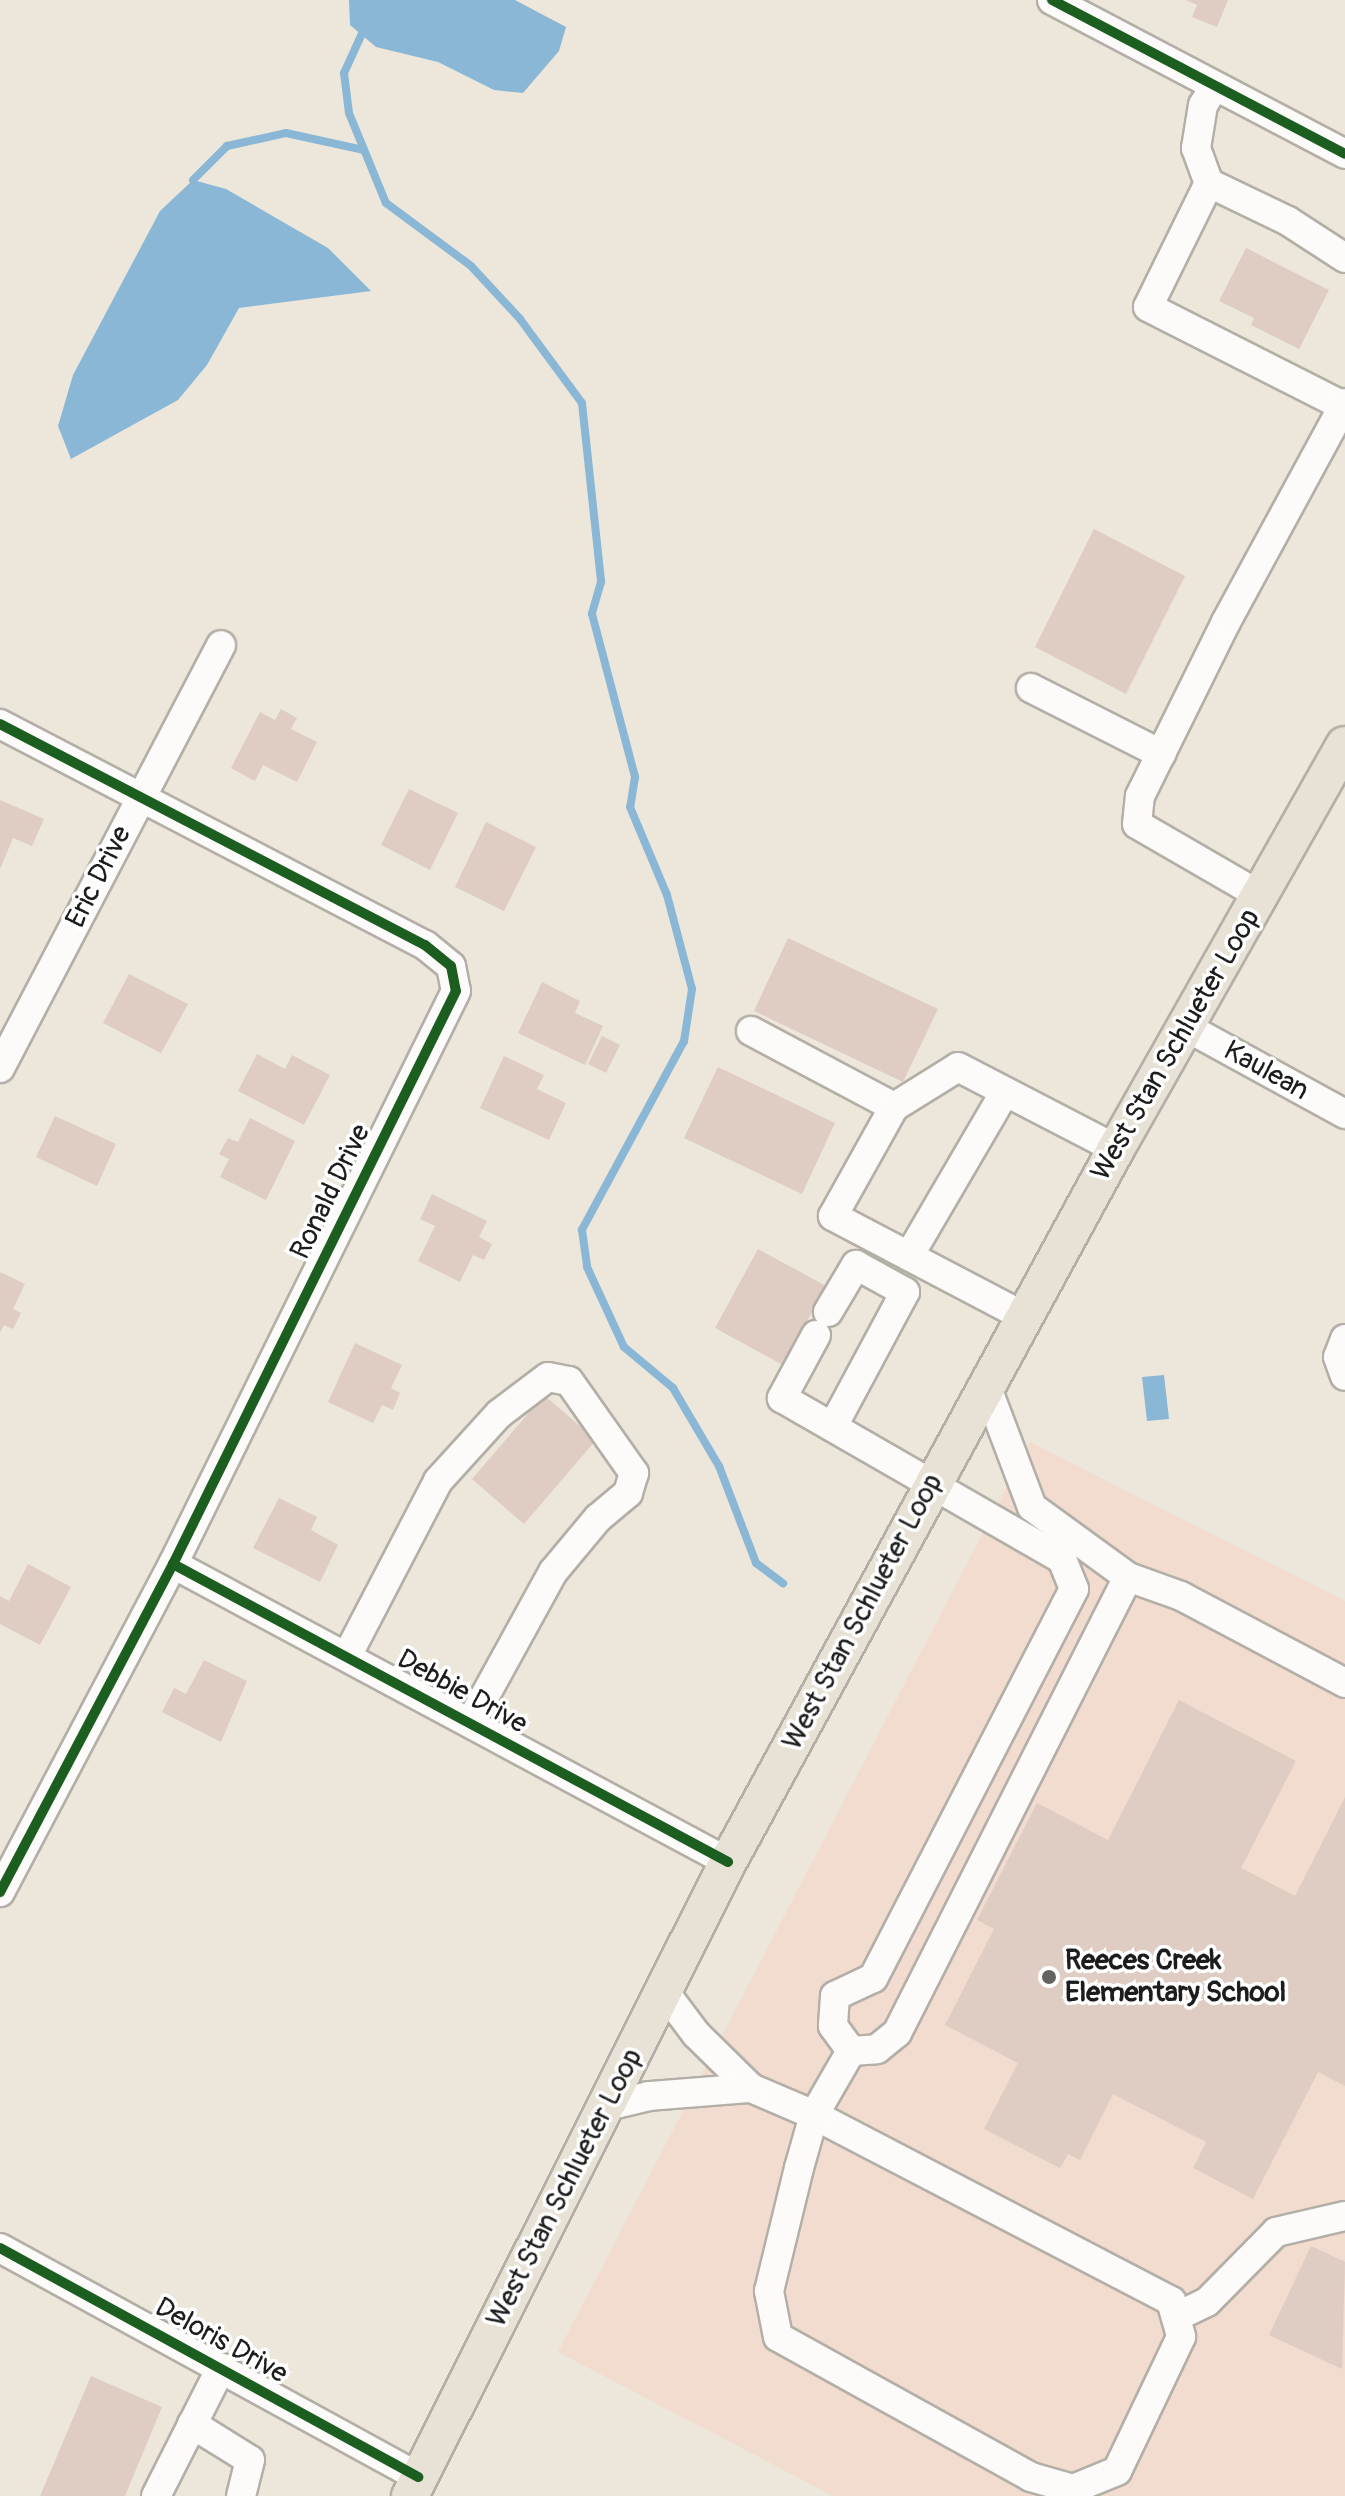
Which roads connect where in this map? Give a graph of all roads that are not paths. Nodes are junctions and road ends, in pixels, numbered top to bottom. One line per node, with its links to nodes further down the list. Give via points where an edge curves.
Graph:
1 (1052, 0): 2 (street)
2 (1094, 10): 3 (street)
3 (1215, 86): 4 (street); 5 (street, via 1203,105 1196,148)
4 (1345, 154)
5 (1209, 183): 6 (street, via 1288,221); 7 (street, via 1148,307)
6 (1345, 258)
7 (1344, 404): 12 (street)
8 (221, 645): 13 (street, Eric Drive)
9 (1031, 688): 12 (street)
10 (0, 724): 13 (street, Ronald Drive)
11 (1345, 745): 14 (main road, West Stan Schlueter Loop)
12 (1161, 754): 14 (street, via 1140,796 1137,824)
13 (139, 798): 17 (street, Eric Drive); 29 (street, Ronald Drive, via 425,945 451,966 456,991)
14 (1261, 896): 15 (main road, West Stan Schlueter Loop)
15 (1188, 1028): 20 (street, Kaulean); 21 (main road, West Stan Schlueter Loop)
16 (751, 1031): 19 (street)
17 (0, 1068)
18 (1005, 1092): 19 (street, via 958,1067); 21 (street); 22 (street)
19 (894, 1107): 22 (street, via 833,1216)
20 (1345, 1114)
21 (1116, 1149): 23 (main road, West Stan Schlueter Loop)
22 (909, 1256): 23 (street)
23 (1025, 1317): 26 (main road, West Stan Schlueter Loop)
24 (1345, 1339): 25 (street, via 1338,1357)
25 (1345, 1376)
26 (987, 1388): 28 (main road, West Stan Schlueter Loop); 30 (street, via 1032,1507)
27 (833, 1426): 27 (street, via 782,1398 856,1265 905,1292); 28 (street)
28 (932, 1483): 34 (main road, West Stan Schlueter Loop); 37 (street, via 1062,1559 1074,1589 873,1978 835,1996 833,2026)
29 (173, 1564): 31 (street, Debbie Drive); 35 (street, Ronald Drive)
30 (1128, 1577): 32 (street, via 1181,1596); 37 (street, via 897,2033 877,2049)
31 (347, 1656): 33 (street, Debbie Drive); 33 (street, via 438,1481 511,1405 548,1377 569,1381 634,1473 628,1493 598,1518 553,1572)
32 (1345, 1683)
33 (470, 1723): 34 (street, Debbie Drive)
34 (728, 1862): 36 (main road, West Stan Schlueter Loop)
35 (0, 1892)
36 (663, 1990): 38 (street, via 696,2034); 39 (main road, West Stan Schlueter Loop)
37 (851, 2051): 40 (street)
38 (751, 2088): 39 (street, via 649,2096); 40 (street)
39 (608, 2106): 46 (main road, West Stan Schlueter Loop)
40 (814, 2115): 43 (street, via 1171,2301); 43 (street, via 769,2291 778,2337 1031,2477 1073,2489 1117,2471 1181,2337)
41 (1345, 2216): 43 (street, via 1276,2232 1207,2302)
42 (0, 2248): 44 (street, Deloris Drive)
43 (1176, 2317)
44 (221, 2368): 45 (street); 46 (street, Deloris Drive)
45 (192, 2424): 47 (street); 48 (street, via 250,2460)
46 (414, 2486)
47 (156, 2496)
48 (241, 2496)

